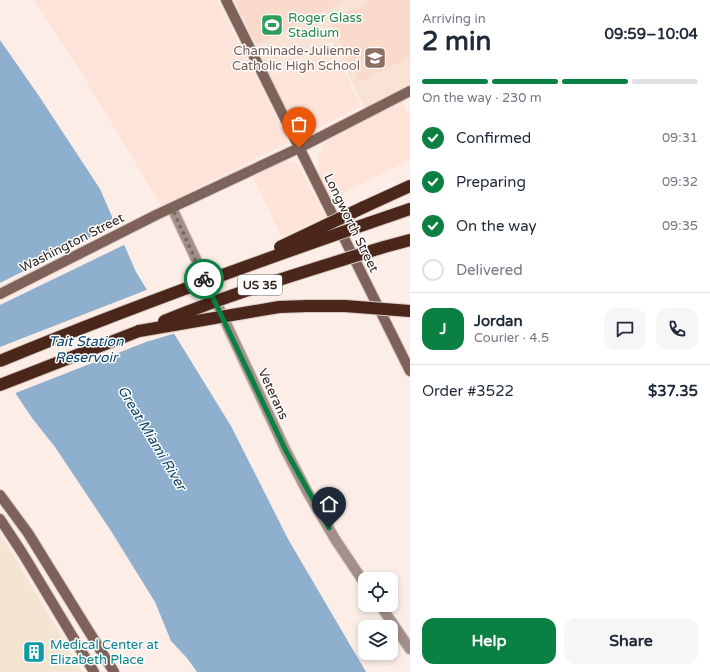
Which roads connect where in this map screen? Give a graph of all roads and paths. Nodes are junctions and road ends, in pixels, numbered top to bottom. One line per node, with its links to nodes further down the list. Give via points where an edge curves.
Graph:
1 (226, 0): 3 (street, Longworth Street)
2 (410, 91): 3 (street, Washington Street)
3 (299, 148): 5 (street, Washington Street); 13 (street, Longworth Street)
4 (410, 186): 8 (highway, bridge)
5 (172, 208): 9 (street, Washington Street); 19 (street, Veterans, via 286,451 308,494)
6 (410, 209): 8 (highway, US 35, bridge)
7 (410, 240): 11 (highway, US 35, bridge, via 243,291)
8 (220, 275): 12 (highway, US 35, bridge)
9 (0, 294)
10 (410, 311): 11 (highway, bridge, via 345,306 279,307)
11 (139, 331): 14 (highway, US 35)
12 (0, 361)
13 (410, 371)
14 (0, 385)
15 (0, 495): 17 (street)
16 (0, 520): 18 (street)
17 (30, 535): 18 (street); 20 (street)
18 (16, 544): 21 (street)
19 (358, 574)
20 (62, 587): 21 (street); 25 (street)
21 (48, 596): 24 (street)
22 (385, 612): 23 (street)
23 (410, 649)
24 (94, 672)
25 (114, 672)

